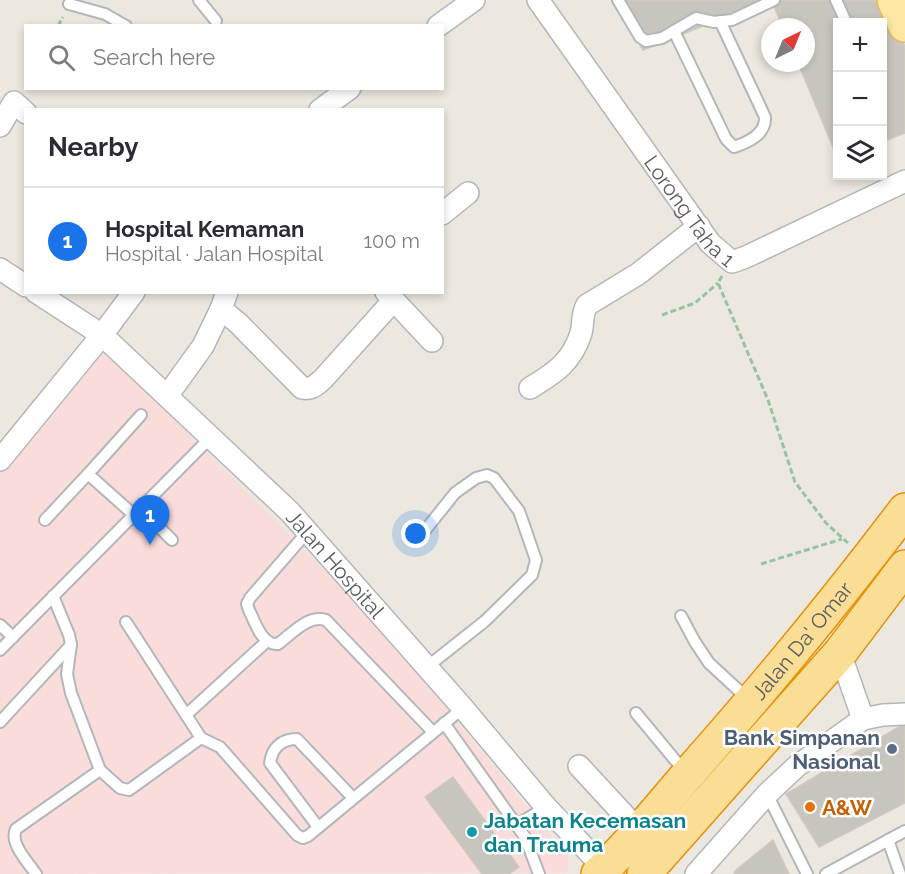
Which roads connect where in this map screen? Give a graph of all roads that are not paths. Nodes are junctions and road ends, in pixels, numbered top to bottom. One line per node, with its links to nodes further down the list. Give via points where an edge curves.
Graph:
1 (199, 0): 10 (lane)
2 (474, 0): 13 (street)
3 (538, 0): 23 (street, Lorong Taha 1)
4 (618, 0): 15 (lane, via 646,41)
5 (774, 0): 11 (lane, via 732,20)
6 (836, 0): 9 (lane)
7 (894, 0): 14 (main road)
8 (69, 4): 12 (lane, via 105,14)
9 (844, 18)
10 (216, 21)
11 (720, 21): 15 (lane, via 696,18); 15 (lane, via 765,117 763,130 734,147 726,139)
12 (122, 24)
13 (441, 24)
14 (905, 25)
15 (674, 31)
16 (347, 90): 17 (street)
17 (323, 108)
18 (24, 111): 19 (street, via 14,102)
19 (0, 126)
20 (905, 181): 23 (street, Lorong Taha 1, via 732,262 710,243)
21 (468, 194): 22 (street)
22 (444, 212)
23 (699, 226): 32 (street, via 638,274 587,306 576,350 554,373)
24 (0, 270): 25 (street)
25 (24, 285)
26 (39, 294): 30 (street, Jalan Hospital)
27 (133, 294): 30 (street)
28 (389, 296): 29 (street, via 323,379 307,389 238,323); 31 (street)
29 (224, 301): 33 (street, via 203,346)
30 (102, 335): 33 (street, Jalan Hospital); 36 (street)
31 (432, 341)
32 (530, 388)
33 (167, 396): 35 (street, Jalan Hospital)
34 (141, 415): 37 (lane)
35 (211, 437): 39 (lane); 41 (street, Jalan Hospital)
36 (0, 460)
37 (88, 474): 39 (lane); 40 (lane)
38 (905, 510): 55 (highway, Jalan Da' Omar)
39 (137, 512): 43 (lane); 45 (lane)
40 (45, 520)
41 (308, 531): 50 (lane, via 250,598 249,610); 54 (street, Jalan Hospital)
42 (419, 538): 54 (lane, via 455,493 476,478 488,475 519,511 536,560 532,575 485,621)
43 (172, 540)
44 (905, 567): 53 (highway)
45 (53, 596): 49 (lane); 51 (lane)
46 (681, 616): 55 (lane, via 709,663)
47 (126, 621): 59 (lane)
48 (0, 625): 49 (lane)
49 (13, 637): 52 (lane)
50 (266, 642): 59 (lane); 63 (lane, via 278,644 312,619 326,620)
51 (71, 644): 60 (lane); 66 (lane, via 71,693)
52 (0, 650)
53 (840, 654): 61 (street); 79 (highway)
54 (427, 667): 56 (street, Jalan Hospital)
55 (750, 702): 67 (highway, Jalan Da' Omar)
56 (463, 708): 62 (lane); 70 (street, Jalan Hospital)
57 (636, 713): 67 (lane)
58 (905, 714): 61 (street)
59 (186, 715): 64 (lane)
60 (1, 718)
61 (863, 719): 68 (street, via 797,766)
62 (444, 723): 63 (lane); 71 (lane)
63 (433, 732): 69 (lane)
64 (201, 738): 66 (lane, via 129,790 120,788); 72 (lane, via 220,747 297,835 303,838)
65 (579, 766): 73 (street)
66 (100, 770): 77 (lane, via 16,829 15,842)
67 (687, 775): 73 (highway, Jalan Da' Omar)
68 (767, 794): 80 (street); 81 (lane)
69 (353, 798): 72 (lane); 72 (lane, via 297,739 278,744 270,763)
70 (546, 807): 71 (lane); 76 (street, Jalan Hospital)
71 (517, 825): 78 (lane)
72 (318, 827)
73 (639, 831): 76 (highway, Jalan Da' Omar)
74 (905, 831): 75 (lane)
75 (888, 840): 82 (lane); 83 (lane)
76 (601, 871)
77 (36, 874)
78 (539, 874)
79 (644, 874)
80 (696, 874)
81 (807, 874)
82 (826, 874)
83 (900, 874)

